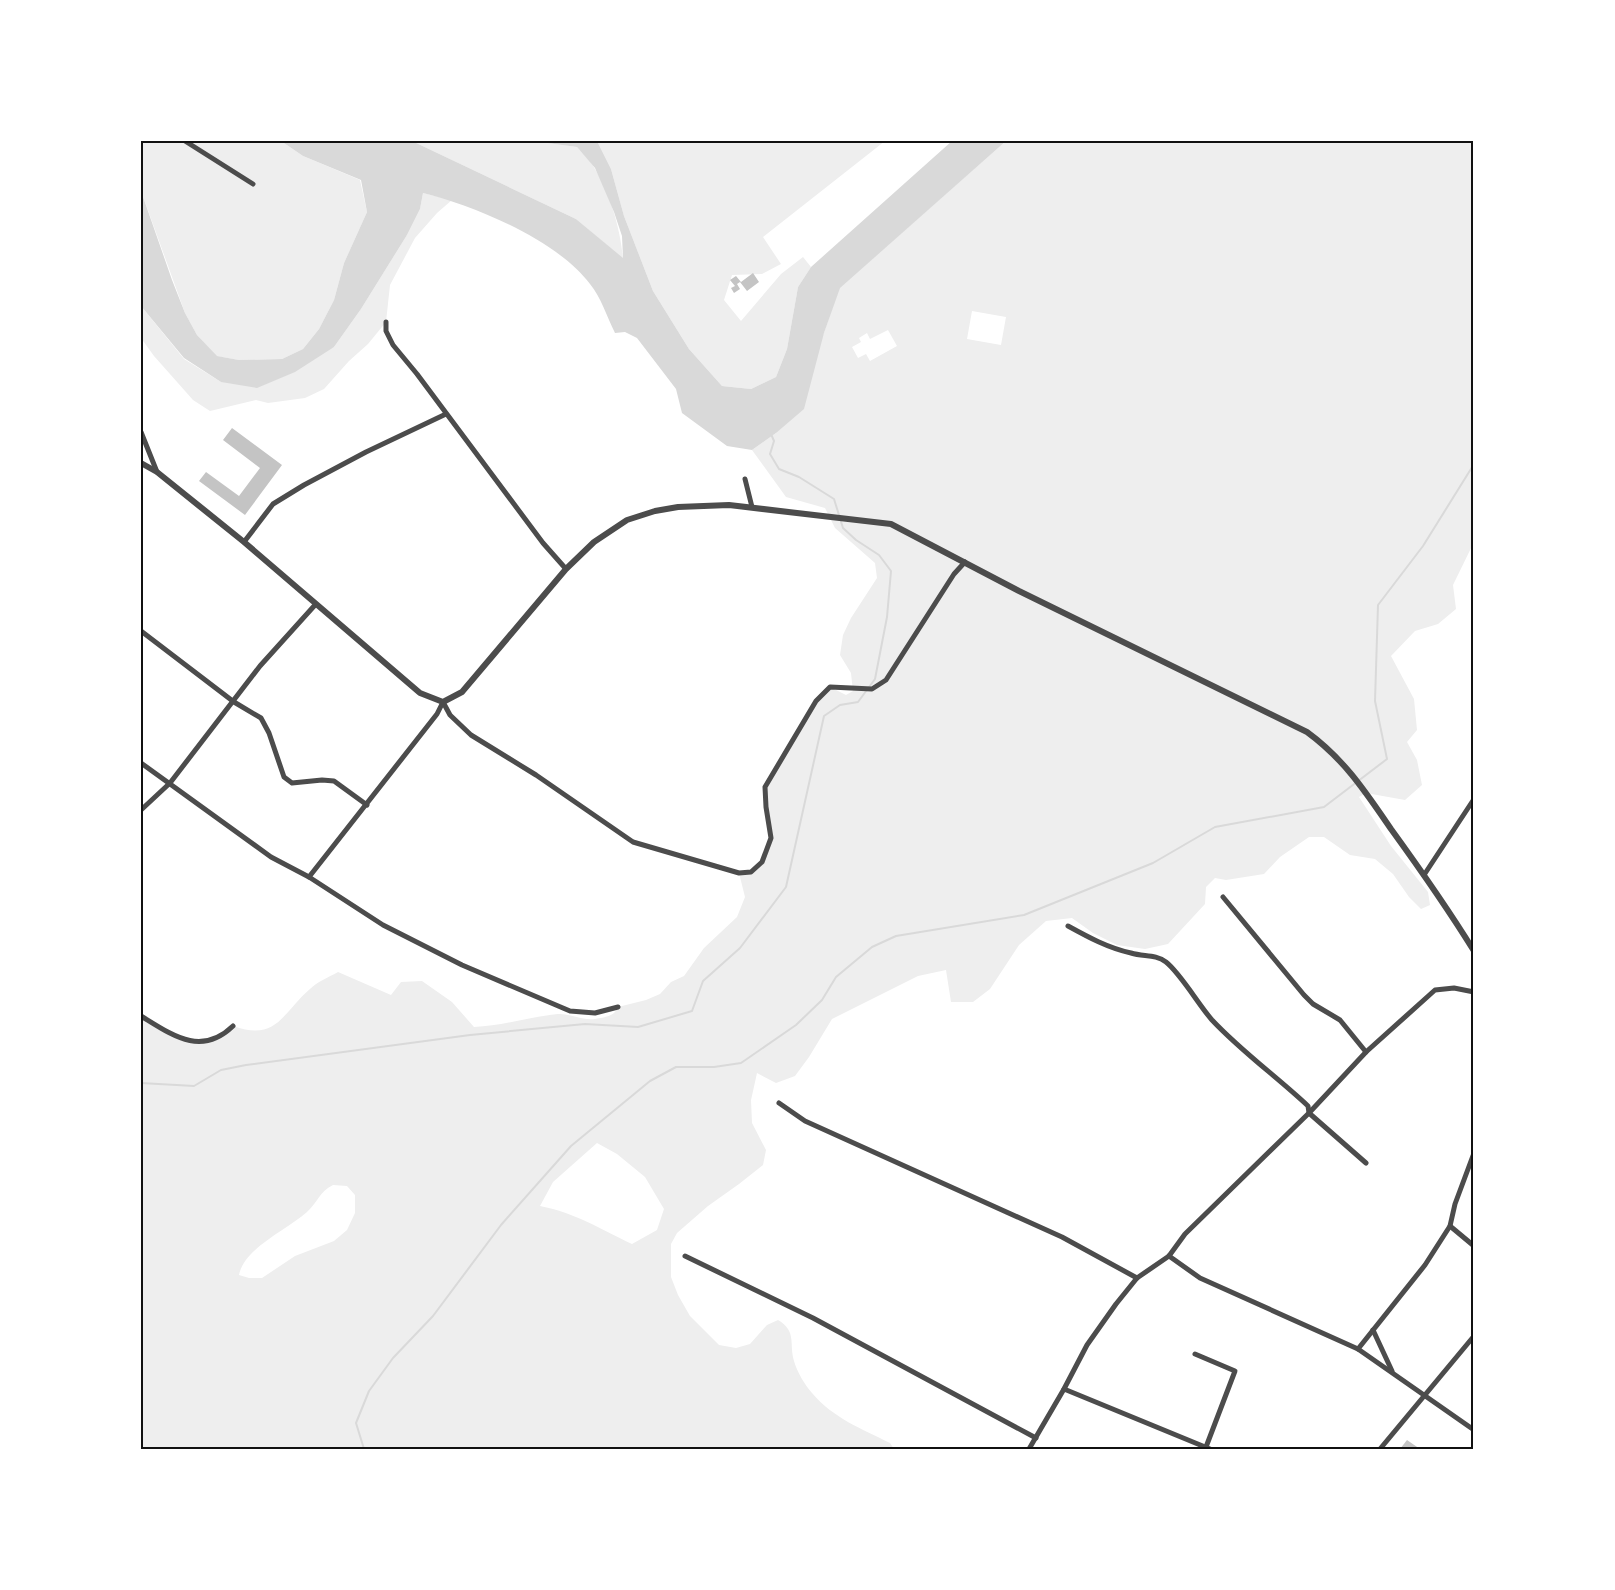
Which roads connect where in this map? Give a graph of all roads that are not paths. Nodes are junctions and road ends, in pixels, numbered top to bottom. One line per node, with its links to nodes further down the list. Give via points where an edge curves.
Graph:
1 (185, 141): 2 (street)
2 (253, 184)
3 (386, 322): 4 (street, via 393,345)
4 (446, 414): 10 (street, via 366,452 273,504); 12 (street)
5 (141, 432): 7 (street)
6 (141, 463): 7 (street)
7 (158, 471): 10 (street)
8 (745, 479): 9 (street)
9 (752, 507): 11 (street, via 891,524); 12 (street, via 678,507 627,520 594,542)
10 (244, 542): 13 (street)
11 (965, 562): 16 (street, via 954,573 886,680 872,689 830,687 816,701 765,787 771,838 762,862 751,872 739,873 633,842 471,735 450,715); 22 (street, via 1307,732 1329,747)
12 (566, 569): 16 (street, via 462,692)
13 (315, 605): 15 (street, via 260,666); 16 (street, via 420,693)
14 (141, 631): 15 (street)
15 (234, 702): 18 (street); 20 (street, via 261,718 284,777 292,783 334,781)
16 (443, 702): 20 (street)
17 (141, 763): 18 (street)
18 (170, 783): 21 (street); 23 (street, via 271,857)
19 (1474, 799): 22 (street)
20 (367, 805): 23 (street)
21 (141, 810)
22 (1424, 875): 26 (street)
23 (309, 877): 28 (street, via 383,925 462,965 570,1011 595,1013)
24 (1223, 897): 31 (street, via 1304,995 1340,1020)
25 (1068, 926): 33 (street, via 1106,945 1133,954 1153,955 1167,963 1210,1018 1308,1106)
26 (1473, 948)
27 (1474, 992): 31 (street, via 1435,990)
28 (618, 1007)
29 (141, 1016): 30 (street, via 178,1037 202,1043 222,1036)
30 (233, 1026)
31 (1366, 1052): 33 (street)
32 (779, 1103): 40 (street, via 806,1121 1062,1237)
33 (1310, 1113): 35 (street); 39 (street, via 1185,1233)
34 (1474, 1153): 36 (street)
35 (1366, 1163)
36 (1450, 1226): 37 (street); 41 (street, via 1425,1265)
37 (1474, 1246)
38 (685, 1256): 49 (street, via 813,1318)
39 (1169, 1256): 40 (street); 43 (street, via 1200,1278)
40 (1137, 1278): 46 (street, via 1086,1346)
41 (1373, 1330): 43 (street); 45 (street)
42 (1474, 1336): 47 (street)
43 (1358, 1349): 45 (street)
44 (1195, 1354): 50 (street, via 1235,1371)
45 (1393, 1373): 47 (street)
46 (1064, 1389): 49 (street); 50 (street)
47 (1425, 1396): 48 (street); 52 (street)
48 (1474, 1430)
49 (1036, 1438): 51 (street)
50 (1208, 1448)
51 (1029, 1449)
52 (1380, 1449)

